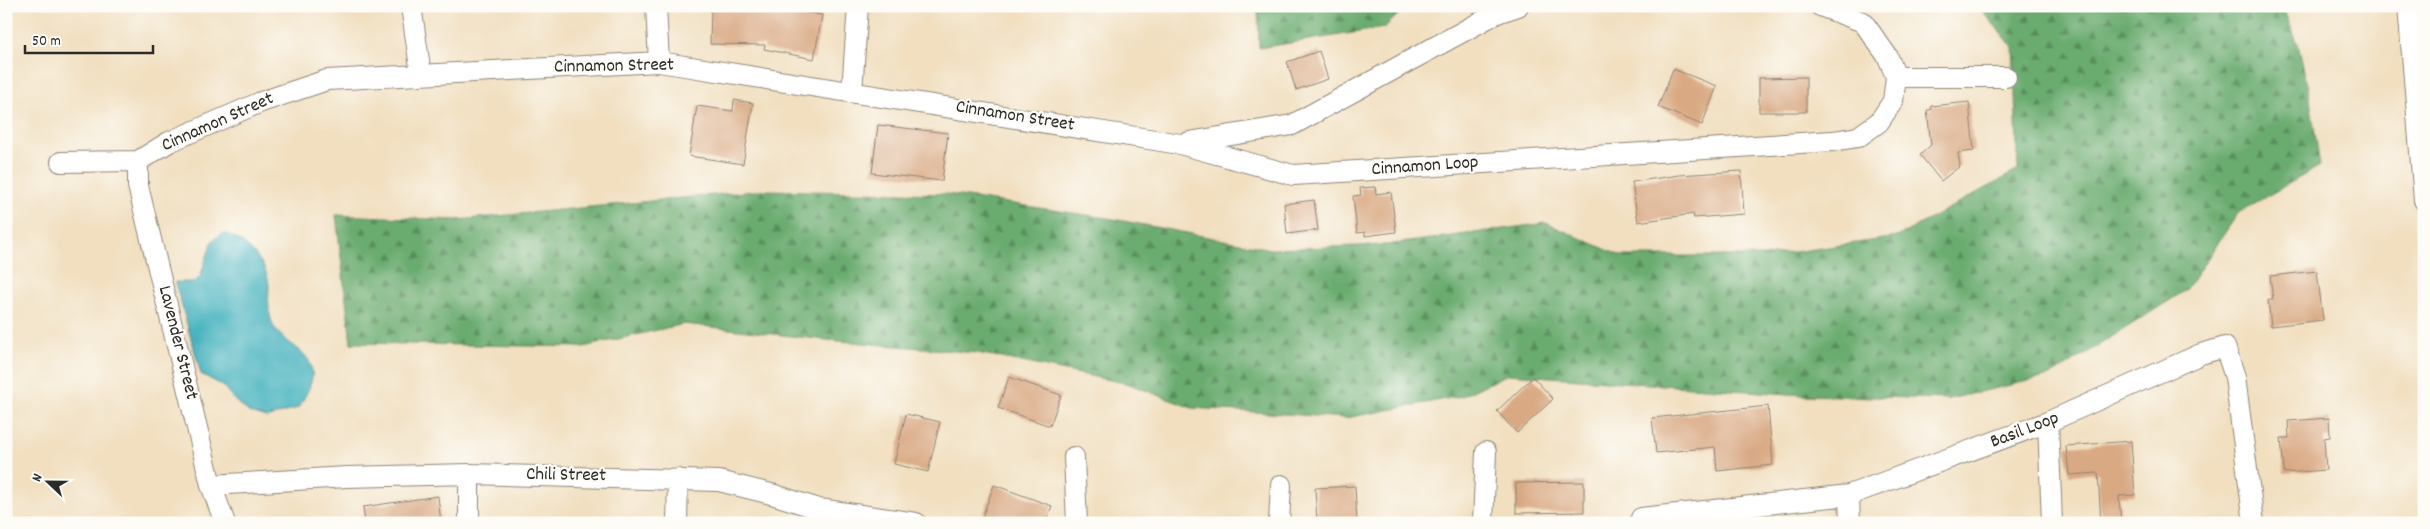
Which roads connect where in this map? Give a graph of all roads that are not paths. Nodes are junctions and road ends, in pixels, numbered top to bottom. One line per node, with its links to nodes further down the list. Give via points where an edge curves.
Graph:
1 (411, 6): 8 (street)
2 (656, 6): 7 (street)
3 (858, 6): 11 (street)
4 (1518, 6): 12 (street, via 1497,13 1292,125)
5 (1820, 6): 9 (street, via 1863,22 1888,57)
6 (2408, 6): 15 (street)
7 (658, 62): 8 (street, Cinnamon Street); 11 (street, Cinnamon Street)
8 (421, 74): 13 (street, Cinnamon Street, via 327,80 302,87 169,142)
9 (1896, 77): 10 (street); 12 (street, Cinnamon Loop, via 1893,101 1879,122 1858,137 1833,141 1293,175)
10 (2006, 77)
11 (852, 91): 12 (street, Cinnamon Street)
12 (1180, 144)
13 (138, 161): 14 (street); 21 (street, Lavender Street, via 138,186)
14 (61, 162)
15 (2424, 200)
16 (2048, 422): 23 (street, Basil Loop); 34 (street); 35 (street, Basil Loop, via 2201,354 2225,347 2234,378)
17 (1486, 452): 32 (street)
18 (1074, 456): 30 (street)
19 (469, 474): 20 (street, Chili Street); 21 (street, Chili Street); 27 (street)
20 (678, 479): 24 (street, Chili Street, via 719,481 819,509); 28 (street)
21 (211, 485): 26 (street, Lavender Street)
22 (1281, 485): 31 (street)
23 (1849, 495): 25 (street, Basil Loop); 33 (street)
24 (879, 520): 29 (street, Chili Street)
25 (1641, 520)
26 (225, 523)
27 (468, 523)
28 (677, 523)
29 (916, 523)
30 (1076, 523)
31 (1280, 523)
32 (1483, 523)
33 (1850, 523)
34 (2052, 523)
35 (2254, 523)

